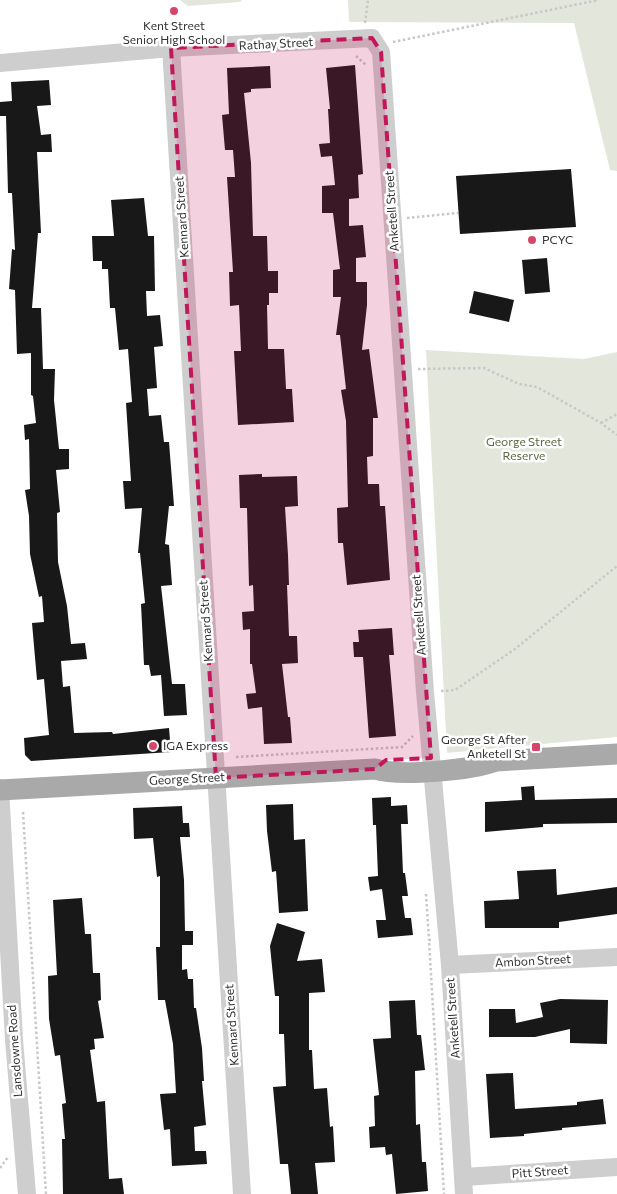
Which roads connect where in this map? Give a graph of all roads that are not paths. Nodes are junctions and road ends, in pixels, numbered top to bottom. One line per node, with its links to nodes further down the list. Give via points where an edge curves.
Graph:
1 (370, 41): 2 (street, Rathay Street); 5 (street, Anketell Street, via 381,52)
2 (171, 48): 3 (street, Rathay Street); 6 (street, Kennard Street)
3 (0, 62)
4 (617, 754): 5 (main road, George Street, via 496,761 483,755)
5 (432, 764): 6 (main road, George Street, via 386,760 375,769); 9 (street, Anketell Street)
6 (216, 778): 7 (main road, George Street); 14 (street, Kennard Street)
7 (0, 789): 13 (street, Lansdowne Road)
8 (617, 957): 9 (street, Ambon Street)
9 (450, 965): 11 (street, Anketell Street)
10 (617, 1167): 11 (street, Pitt Street)
11 (464, 1186)
12 (18, 1194): 13 (street)
13 (26, 1194)
14 (242, 1194)

